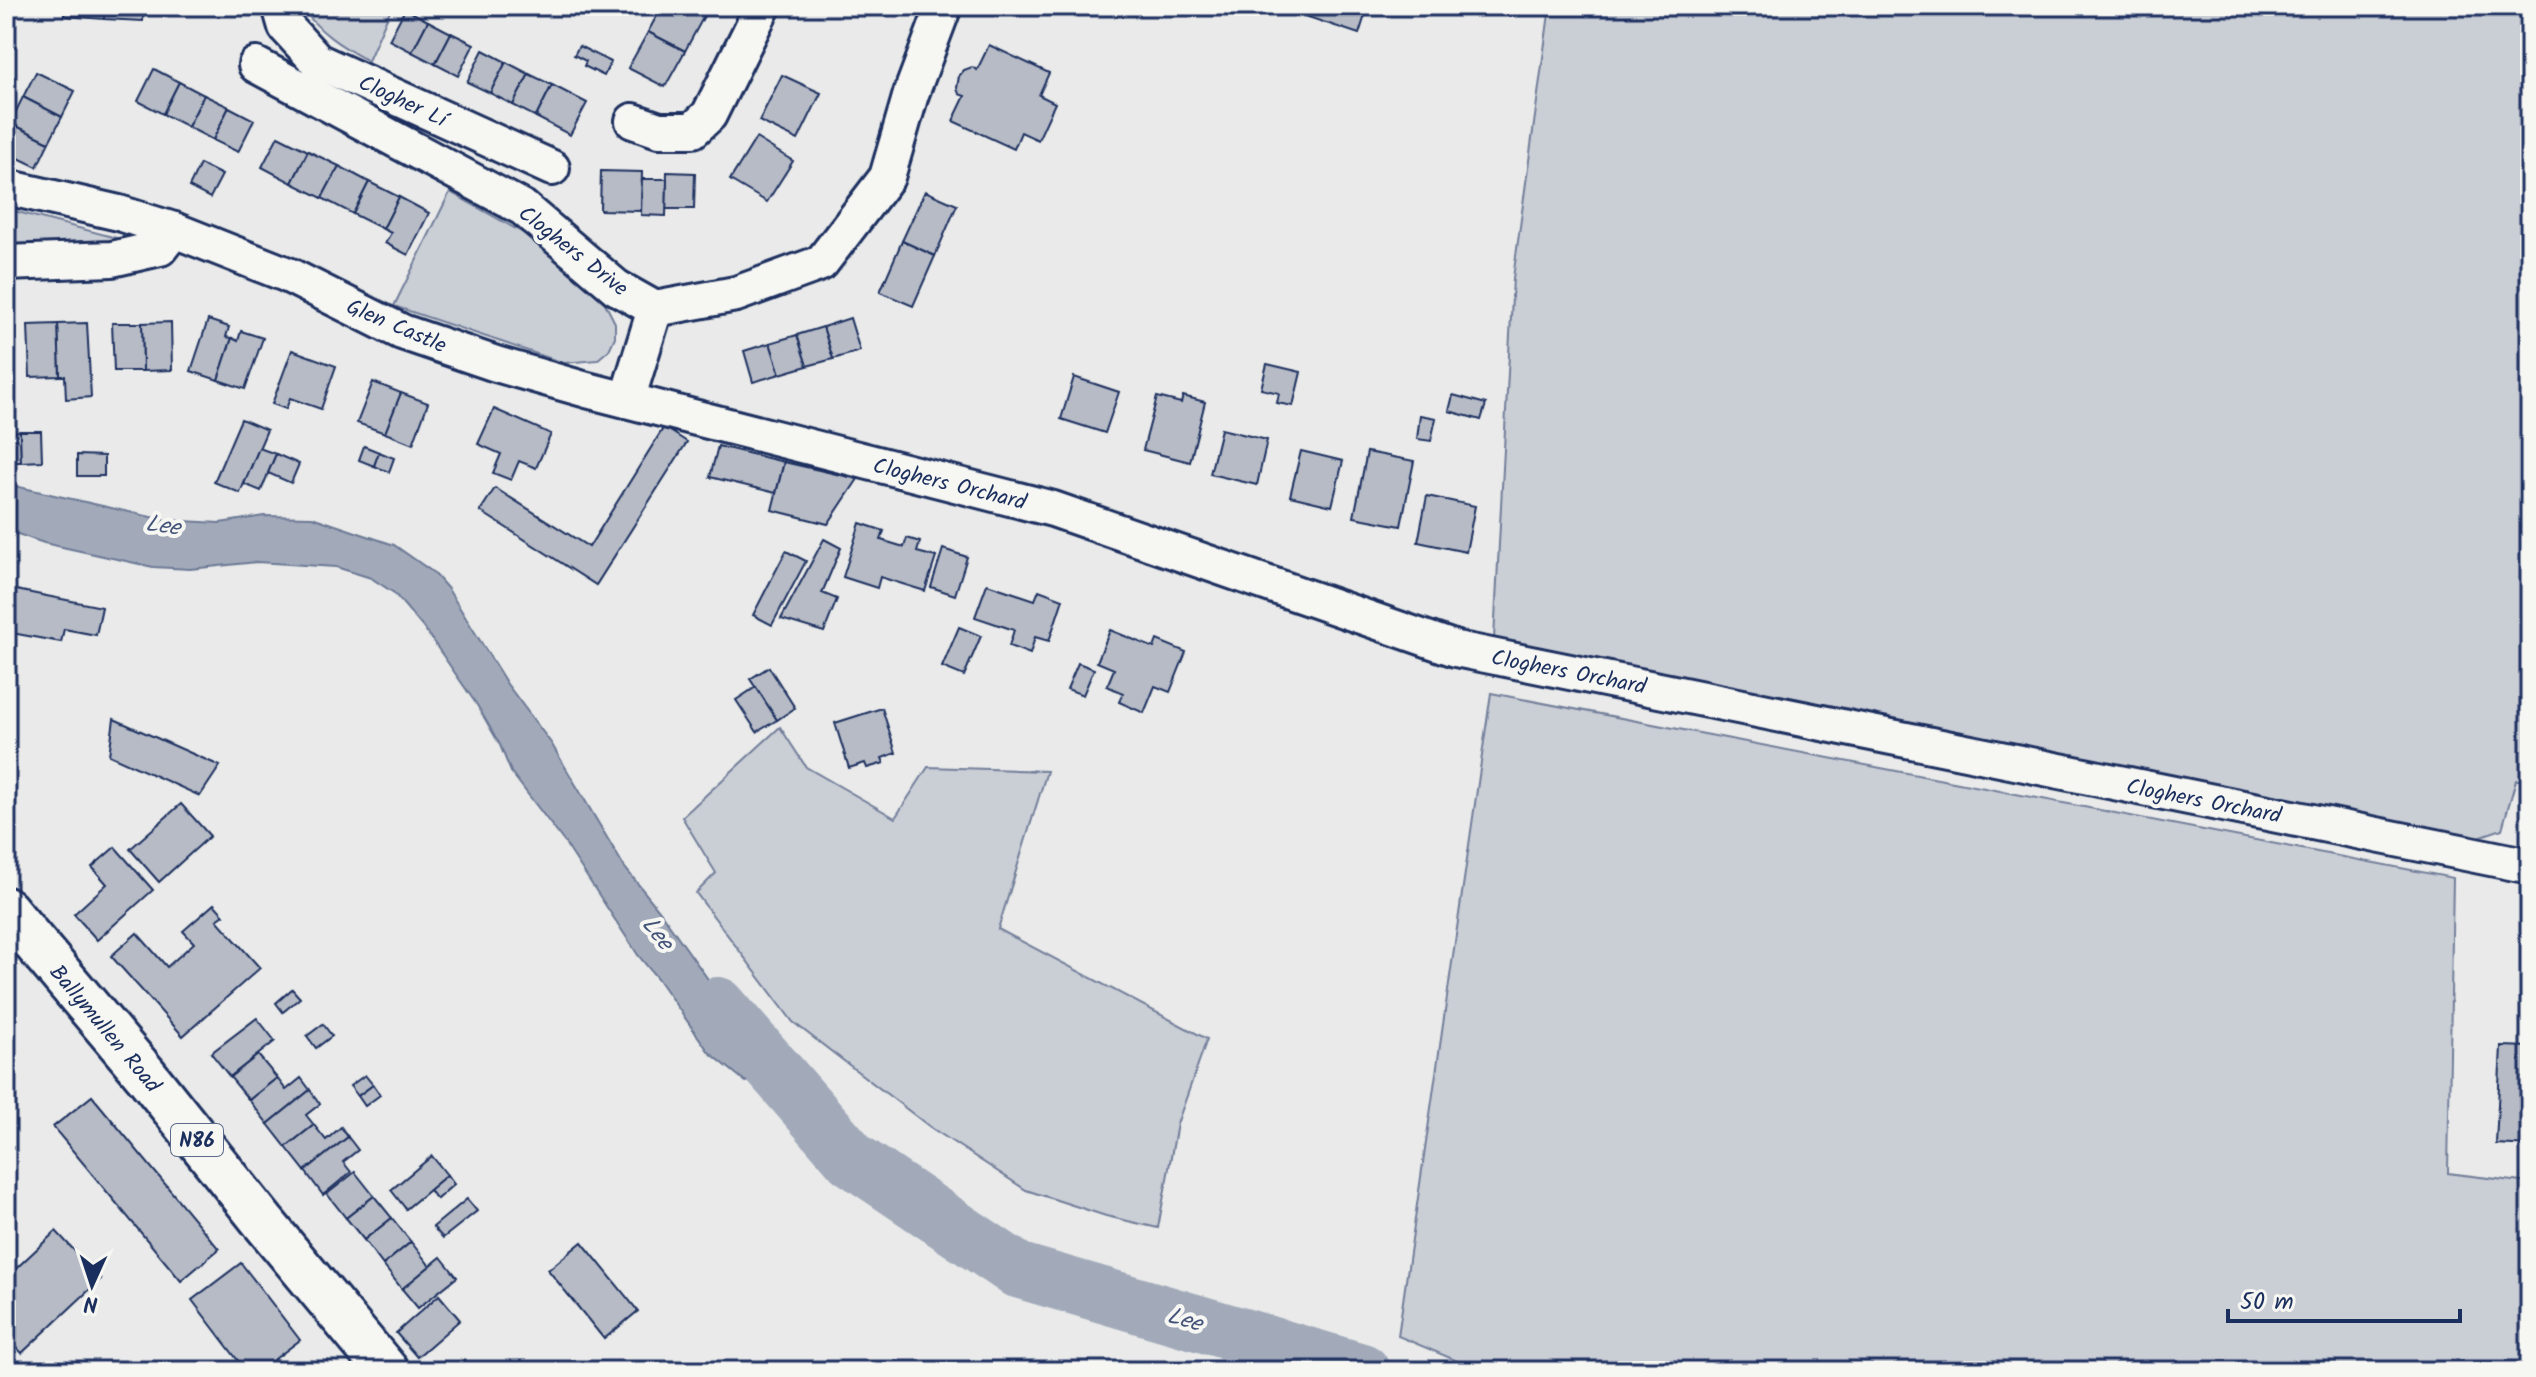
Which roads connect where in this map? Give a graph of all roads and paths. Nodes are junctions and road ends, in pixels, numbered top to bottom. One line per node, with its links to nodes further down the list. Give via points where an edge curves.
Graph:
1 (280, 6): 6 (street, Clogher Lí, via 286,27 317,61)
2 (763, 6): 5 (street, via 709,115 693,130 659,130)
3 (944, 6): 10 (street, via 887,177 821,263 736,294)
4 (256, 65): 10 (street, Cloghers Drive, via 523,208 616,287)
5 (633, 121)
6 (552, 168)
7 (6, 187): 8 (street, Glen Castle)
8 (174, 230): 9 (street, via 160,248 112,259); 11 (street, Glen Castle, via 288,275 402,332)
9 (6, 263)
10 (655, 309): 11 (street)
11 (627, 400): 12 (street, Cloghers Orchard, via 1053,509 1456,649)
12 (2530, 866)
13 (6, 909): 14 (main road, Ballymullen Road / N86)
14 (387, 1371)

